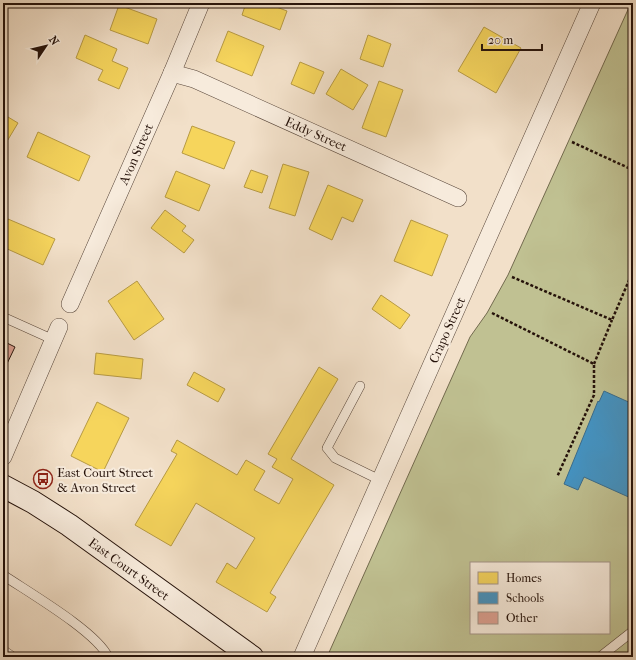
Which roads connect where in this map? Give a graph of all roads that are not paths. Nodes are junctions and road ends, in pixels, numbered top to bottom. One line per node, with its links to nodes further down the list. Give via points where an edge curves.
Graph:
1 (201, 3): 3 (street, Avon Street)
2 (592, 3): 10 (street, Crapo Street)
3 (172, 73): 4 (street, Eddy Street, via 194,79); 5 (street, Avon Street)
4 (458, 198)
5 (70, 304)
6 (3, 317): 7 (lane)
7 (57, 334): 9 (street)
8 (360, 386): 10 (lane, via 327,448 334,458)
9 (3, 457)
10 (380, 480): 16 (street, Crapo Street)
11 (3, 486): 15 (main road, East Court Street, via 68,525)
12 (3, 575): 14 (lane, via 80,628 105,649)
13 (633, 631): 17 (lane)
14 (108, 657)
15 (252, 657)
16 (302, 657)
17 (600, 657)

